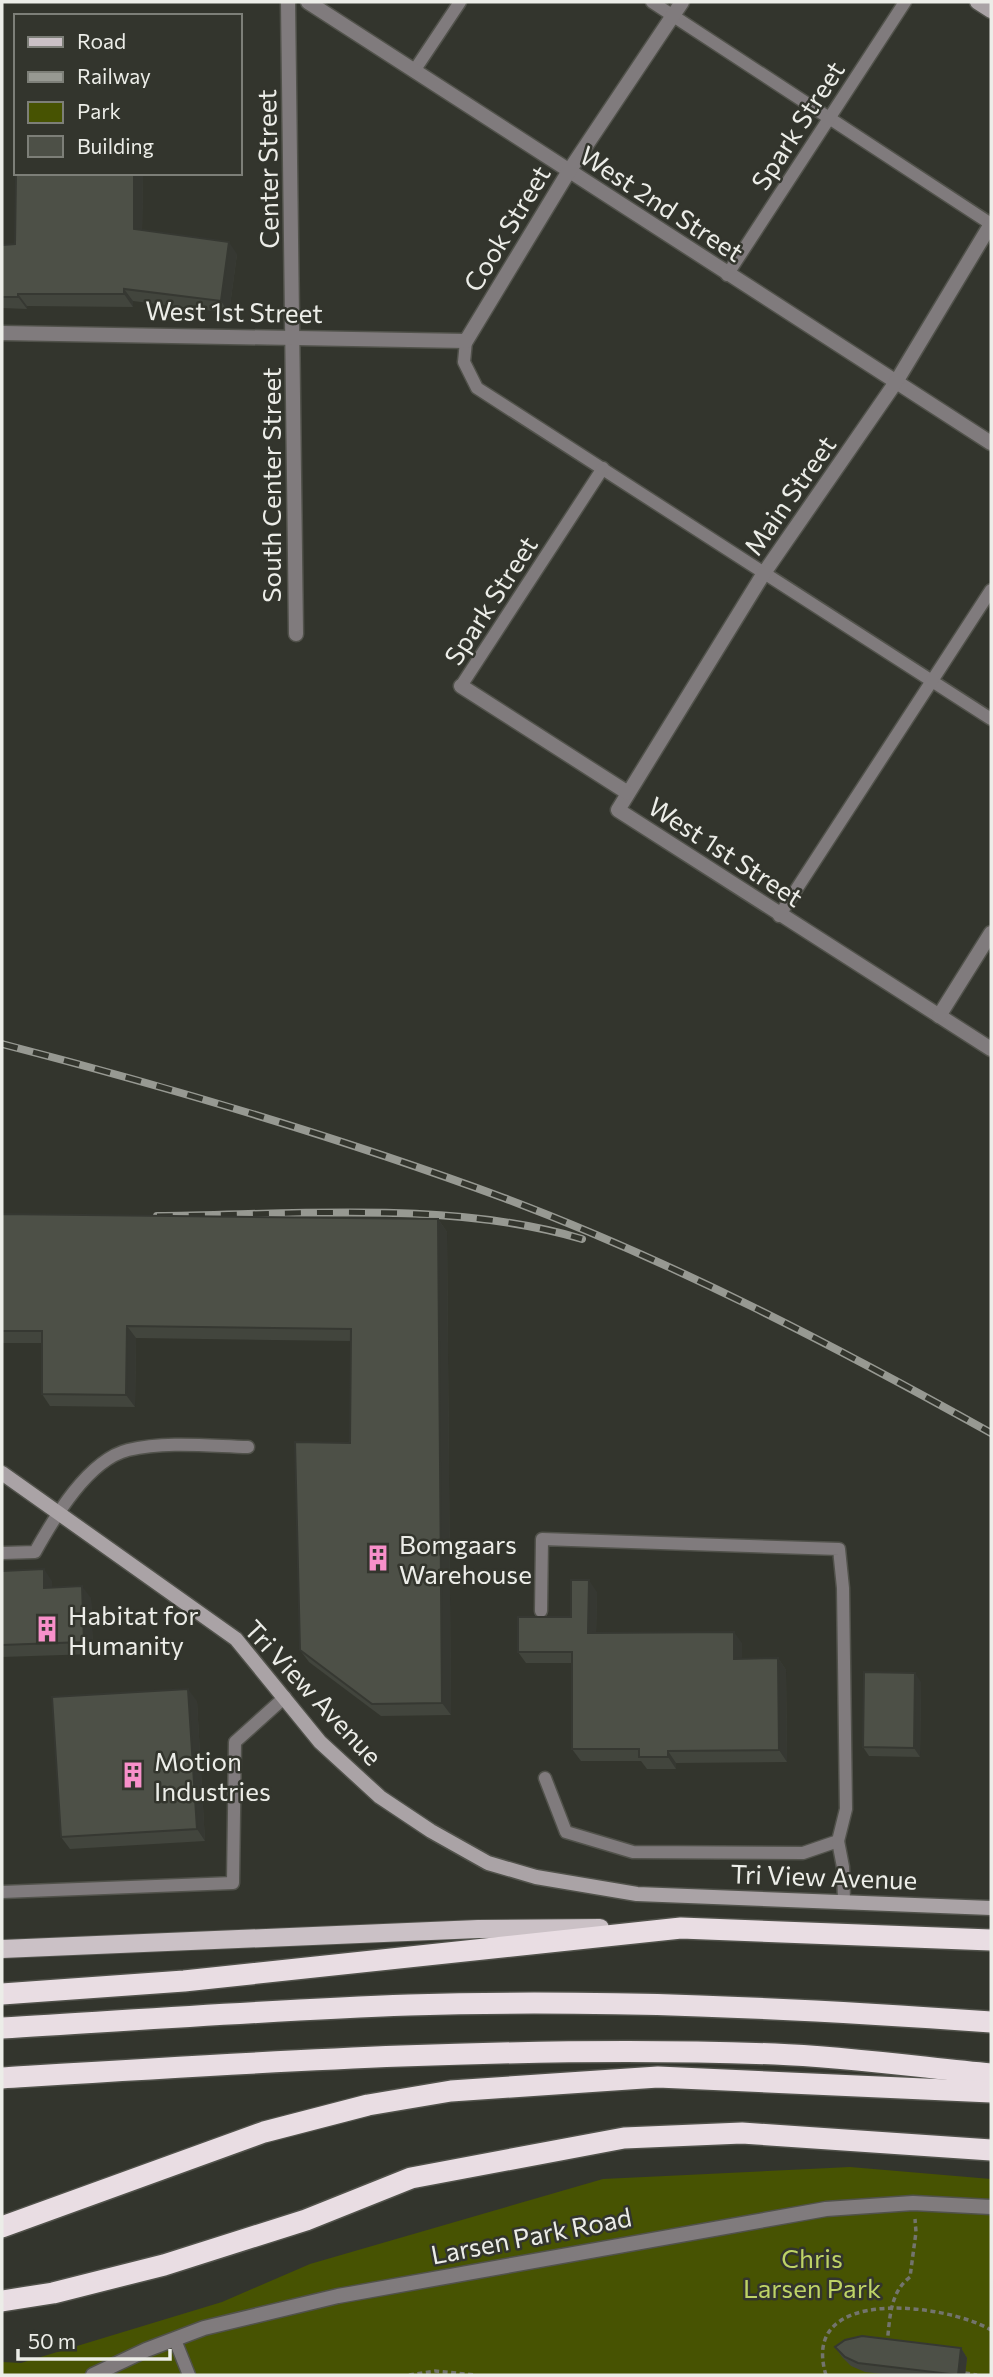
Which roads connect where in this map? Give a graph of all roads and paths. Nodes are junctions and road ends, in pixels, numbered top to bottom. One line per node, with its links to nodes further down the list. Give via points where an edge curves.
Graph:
1 (289, 2): 16 (street, Center Street)
2 (309, 2): 10 (street, West 2nd Street)
3 (460, 2): 10 (lane)
4 (652, 2): 9 (lane)
5 (682, 2): 9 (street, Cook Street)
6 (905, 2): 11 (lane, Spark Street)
7 (977, 2): 8 (street)
8 (991, 11)
9 (673, 15): 11 (lane); 12 (street, Cook Street)
10 (414, 71): 12 (street, West 2nd Street)
11 (830, 116): 13 (lane); 14 (lane, Spark Street)
12 (569, 171): 14 (street, West 2nd Street); 17 (street, Cook Street)
13 (991, 224): 18 (street, Main Street)
14 (727, 275): 18 (street, West 2nd Street)
15 (2, 333): 16 (street, West 1st Street)
16 (294, 336): 17 (street, West 1st Street); 23 (street, South Center Street)
17 (466, 341): 20 (lane, via 464,362 477,388)
18 (896, 382): 19 (street, West 2nd Street); 21 (street, Main Street)
19 (991, 443)
20 (603, 468): 21 (lane); 25 (lane, Spark Street)
21 (764, 573): 24 (lane); 27 (street, Main Street)
22 (991, 590): 24 (lane)
23 (296, 634)
24 (934, 680): 26 (lane); 28 (lane)
25 (461, 686): 27 (street, West 1st Street)
26 (991, 719)
27 (628, 793): 28 (street, West 1st Street, via 618,810)
28 (779, 916): 30 (street, West 1st Street)
29 (991, 933): 30 (street)
30 (939, 1016): 31 (street, West 1st Street)
31 (991, 1049)
32 (248, 1447): 34 (lane, via 166,1446 126,1451 96,1468)
33 (2, 1473): 34 (street, Tri View Avenue)
34 (57, 1513): 35 (lane, via 35,1552); 37 (street, Tri View Avenue, via 236,1639)
35 (2, 1553)
36 (541, 1611): 39 (lane, via 542,1539 839,1549 846,1810)
37 (285, 1697): 40 (lane, via 235,1742 233,1883); 41 (street, Tri View Avenue, via 320,1742 380,1797 488,1863 548,1880 637,1894)
38 (545, 1777): 39 (lane, via 566,1832 633,1852 803,1853)
39 (838, 1841): 41 (lane)
40 (2, 1892)
41 (844, 1901): 42 (street, Tri View Avenue)
42 (991, 1908)
43 (681, 1928): 44 (highway); 45 (main road, via 478,1929); 46 (highway, via 184,1981)
44 (991, 1940)
45 (2, 1950)
46 (2, 1994)
47 (991, 2022): 48 (highway, via 808,2009 534,2004 409,2005)
48 (2, 2028)
49 (991, 2074): 50 (highway, via 778,2054 590,2051 264,2062)
50 (2, 2078)
51 (991, 2092): 55 (highway, via 658,2077 451,2091 368,2105 264,2133)
52 (991, 2150): 56 (highway, via 742,2133 624,2138 411,2178 306,2220 164,2265)
53 (913, 2203): 54 (street, Larsen Park Road); 57 (path, via 916,2232 909,2277 899,2286); 59 (street, Larsen Park Road, via 826,2209 626,2242 279,2308)
54 (991, 2207)
55 (2, 2227)
56 (2, 2301)
57 (891, 2309): 58 (path, via 965,2318); 60 (path); 66 (path, via 864,2309 833,2328 822,2349)
58 (991, 2330)
59 (174, 2340): 62 (street, Larsen Park Road); 63 (lane)
60 (887, 2348)
61 (965, 2373): 67 (path)
62 (93, 2375)
63 (189, 2375)
64 (409, 2375): 65 (path, via 435,2371)
65 (475, 2375)
66 (826, 2375)
67 (977, 2375)

